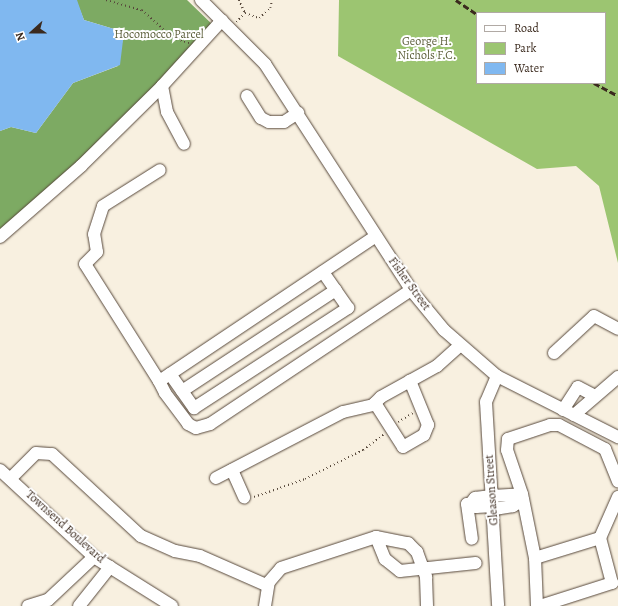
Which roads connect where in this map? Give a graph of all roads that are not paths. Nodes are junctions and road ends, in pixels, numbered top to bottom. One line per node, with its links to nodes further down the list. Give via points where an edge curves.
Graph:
1 (202, 0): 2 (street, Fisher Street)
2 (222, 20): 3 (street); 5 (street, Fisher Street, via 265,64)
3 (162, 86): 6 (street, via 167,112); 9 (street, via 81,166)
4 (247, 96): 5 (street, via 257,114 269,122 284,122)
5 (298, 113): 8 (street, Fisher Street)
6 (184, 144)
7 (160, 170): 19 (street, via 103,206 94,234 97,252 85,264)
8 (376, 236): 10 (street); 12 (street, Fisher Street)
9 (0, 237)
10 (323, 272): 11 (street); 16 (street)
11 (336, 290): 21 (street); 21 (street, via 348,308 341,313 194,408)
12 (411, 290): 14 (street, Fisher Street); 19 (street, via 210,424 196,428 188,424)
13 (618, 329): 15 (street, via 594,316)
14 (460, 346): 17 (street, Fisher Street); 20 (street, via 437,366)
15 (554, 353)
16 (170, 374): 19 (street); 21 (street)
17 (497, 376): 24 (street, Fisher Street); 34 (street, Gleason Street, via 486,402)
18 (618, 377): 22 (street)
19 (160, 381)
20 (410, 381): 23 (street); 23 (street, via 428,425 424,435 403,447)
21 (182, 391)
22 (596, 396): 24 (street); 24 (street, via 578,387)
23 (375, 402): 27 (street, via 343,412)
24 (569, 413): 25 (street, Fisher Street)
25 (618, 437)
26 (0, 470): 28 (street, Townsend Boulevard)
27 (232, 470): 29 (street); 31 (street)
28 (11, 478): 38 (street, Townsend Boulevard); 43 (street, via 36,453 52,454 141,536 175,551 200,556)
29 (216, 478)
30 (618, 482): 33 (street, via 604,449 590,439 550,425 508,439 507,450)
31 (244, 497)
32 (618, 497): 36 (street)
33 (523, 500): 34 (street, via 513,506); 39 (street)
34 (493, 503): 37 (street, via 476,507 467,504); 50 (street, Gleason Street)
35 (376, 537): 42 (street, via 408,543); 42 (street, via 391,567 400,571); 43 (street, via 281,568)
36 (600, 538): 39 (street); 52 (street, via 612,579 610,586)
37 (472, 539)
38 (94, 557): 41 (street, Townsend Boulevard); 44 (street)
39 (535, 558): 51 (street)
40 (476, 563): 42 (street)
41 (110, 567): 46 (street); 47 (street, Townsend Boulevard)
42 (423, 567): 49 (street)
43 (268, 586): 48 (street)
44 (50, 603): 45 (street)
45 (28, 606)
46 (79, 606)
47 (172, 606)
48 (265, 606)
49 (427, 606)
50 (498, 606)
51 (537, 606)
52 (540, 606)

